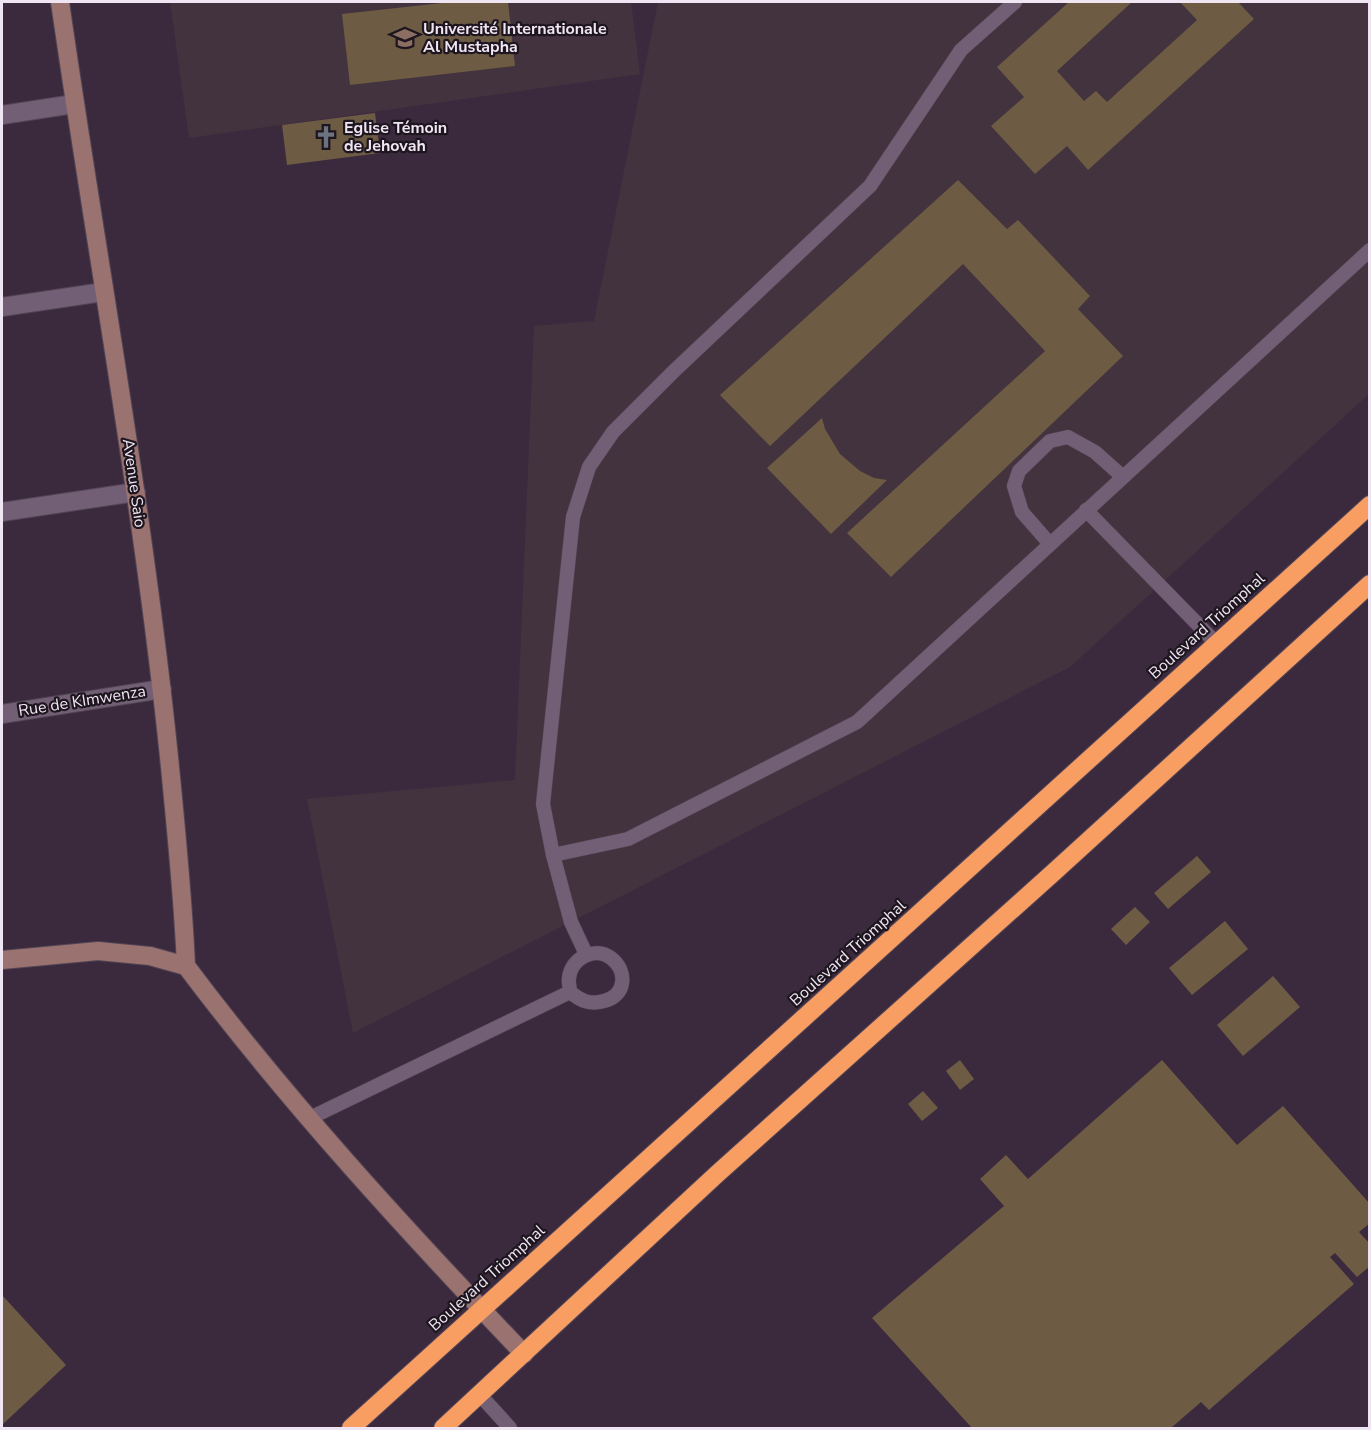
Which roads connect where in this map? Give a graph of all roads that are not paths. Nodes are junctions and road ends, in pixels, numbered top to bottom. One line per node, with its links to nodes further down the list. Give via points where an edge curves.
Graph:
1 (60, 2): 3 (street, Avenue Saio)
2 (1015, 2): 18 (lane, via 962,50 870,186 674,371 613,432 589,467 573,517 543,804)
3 (74, 104): 4 (street); 6 (street, Avenue Saio)
4 (2, 115)
5 (1370, 250): 8 (lane)
6 (104, 292): 7 (street); 9 (street, Avenue Saio)
7 (2, 307)
8 (1123, 477): 11 (lane); 13 (lane, via 1095,452 1068,437 1050,441 1019,471 1014,486 1022,512)
9 (136, 492): 12 (street); 16 (street, Avenue Saio)
10 (1370, 505): 15 (highway, Boulevard Triomphal)
11 (1086, 510): 13 (lane); 15 (lane)
12 (2, 513)
13 (1050, 544): 18 (lane, via 857,722 628,839)
14 (1370, 584): 25 (highway, via 717,1174)
15 (1217, 644): 24 (highway, Boulevard Triomphal)
16 (162, 688): 17 (street, Rue de KImwenza); 21 (street, Avenue Saio)
17 (2, 714)
18 (553, 855): 19 (lane)
19 (581, 958): 22 (lane, via 569,976); 22 (lane, via 597,953 610,957 619,967 623,981 620,993 592,1004)
20 (2, 960): 21 (street, via 98,951 150,956)
21 (186, 966): 23 (street)
22 (570, 992): 23 (lane)
23 (310, 1118): 24 (street)
24 (481, 1309): 25 (street); 27 (highway, Boulevard Triomphal)
25 (524, 1354): 26 (highway)
26 (480, 1395): 28 (highway); 29 (lane)
27 (351, 1428)
28 (443, 1428)
29 (510, 1428)

